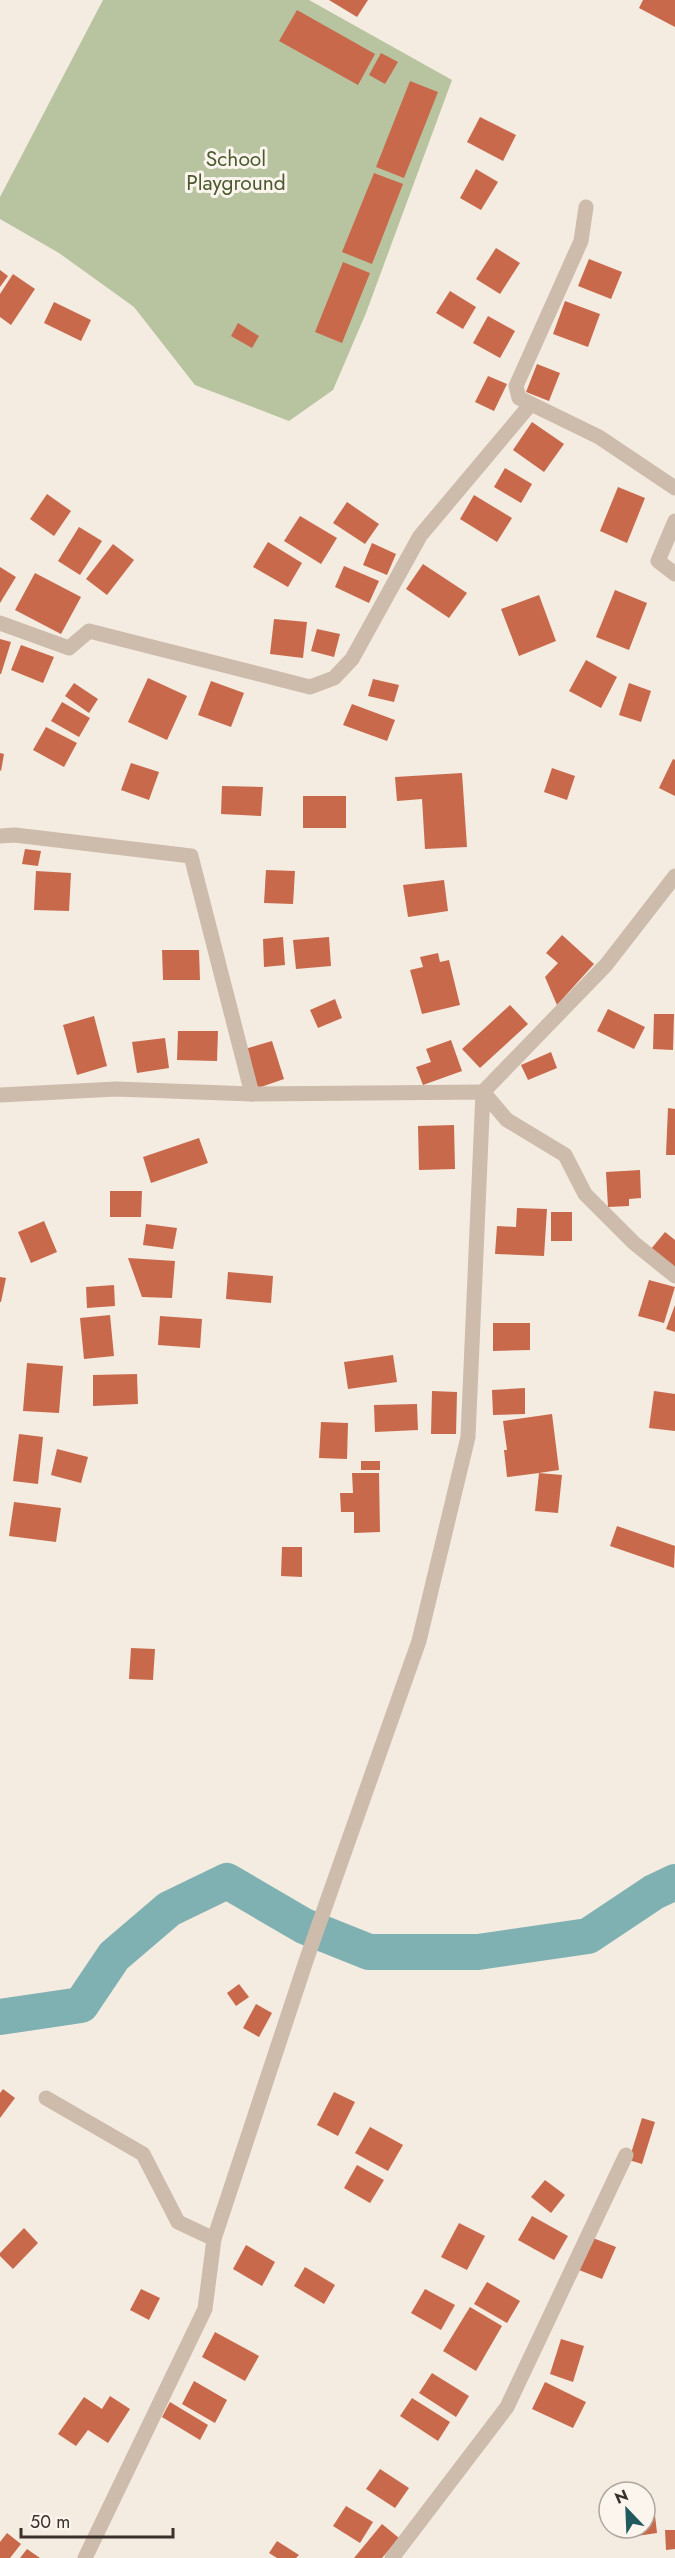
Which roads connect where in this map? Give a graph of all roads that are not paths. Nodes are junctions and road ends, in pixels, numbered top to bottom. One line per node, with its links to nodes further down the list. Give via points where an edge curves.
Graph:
1 (586, 207): 2 (street, via 581,241 516,386 519,398)
2 (530, 405): 3 (street, via 599,437); 6 (street, via 420,536 352,659 334,678 310,687 89,631 69,648)
3 (675, 488)
4 (675, 521): 5 (street, via 658,561)
5 (675, 574)
6 (0, 622)
7 (0, 836): 10 (street, via 15,834 191,856)
8 (675, 876): 9 (street, via 606,965)
9 (483, 1092): 10 (street); 12 (street, via 507,1120 565,1155 585,1194 634,1243); 15 (street, via 468,1437 418,1641)
10 (252, 1094): 11 (street, via 116,1089)
11 (0, 1095)
12 (675, 1276)
13 (46, 2098): 15 (street, via 143,2154 178,2222)
14 (626, 2156): 17 (street, via 507,2406)
15 (214, 2239): 16 (street, via 205,2309)
16 (85, 2558)
17 (392, 2558)

